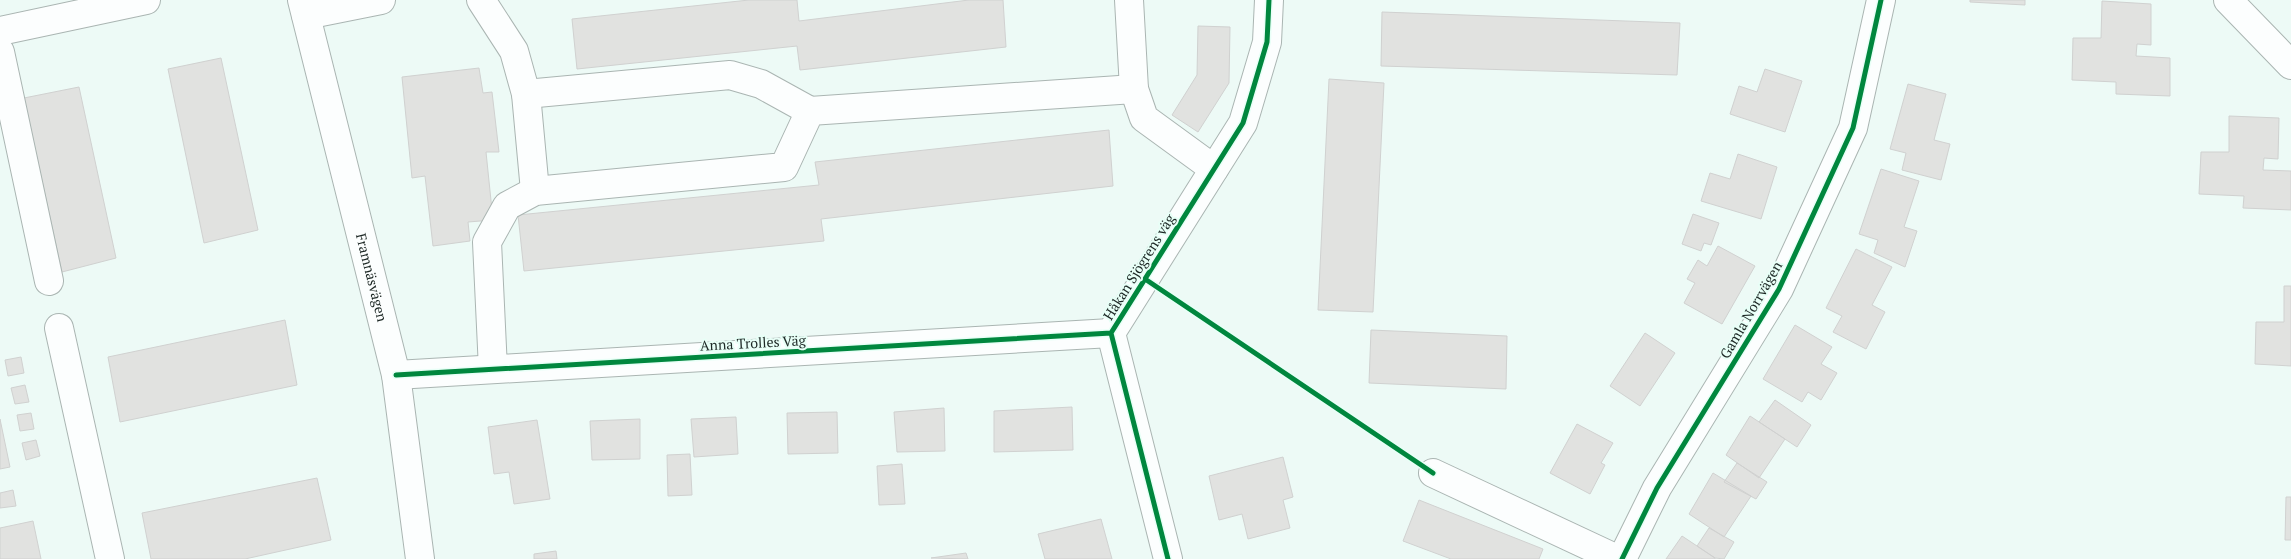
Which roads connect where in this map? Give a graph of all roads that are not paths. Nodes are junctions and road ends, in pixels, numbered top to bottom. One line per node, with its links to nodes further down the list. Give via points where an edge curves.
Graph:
1 (381, 0): 8 (street)
2 (481, 0): 13 (street, via 514,51)
3 (1129, 0): 12 (street)
4 (1269, 0): 15 (street, Håkan Sjögrens väg, via 1267,42 1243,123)
5 (1881, 0): 27 (street, Gamla Norrvägen, via 1853,128 1788,271 1657,488)
6 (2228, 0): 11 (street)
7 (139, 1): 9 (street)
8 (304, 7): 21 (street, Framnäsvägen)
9 (0, 31)
10 (0, 52): 17 (street)
11 (2291, 65)
12 (1134, 89): 14 (street); 15 (street, via 1144,118)
13 (526, 94): 14 (street, via 730,75 761,84); 16 (street)
14 (810, 111): 16 (street, via 784,167)
15 (1214, 168): 19 (street, Håkan Sjögrens väg)
16 (534, 191): 20 (street, via 508,206 486,242)
17 (49, 281)
18 (59, 328): 23 (street)
19 (1111, 333): 20 (street, Anna Trolles Väg); 25 (street, Håkan Sjögrens väg)
20 (493, 369): 21 (street, Anna Trolles Väg)
21 (396, 375): 24 (street, Framnäsvägen)
22 (1433, 473): 26 (street)
23 (110, 559)
24 (420, 559)
25 (1168, 559)
26 (1618, 559)
27 (1622, 559)

